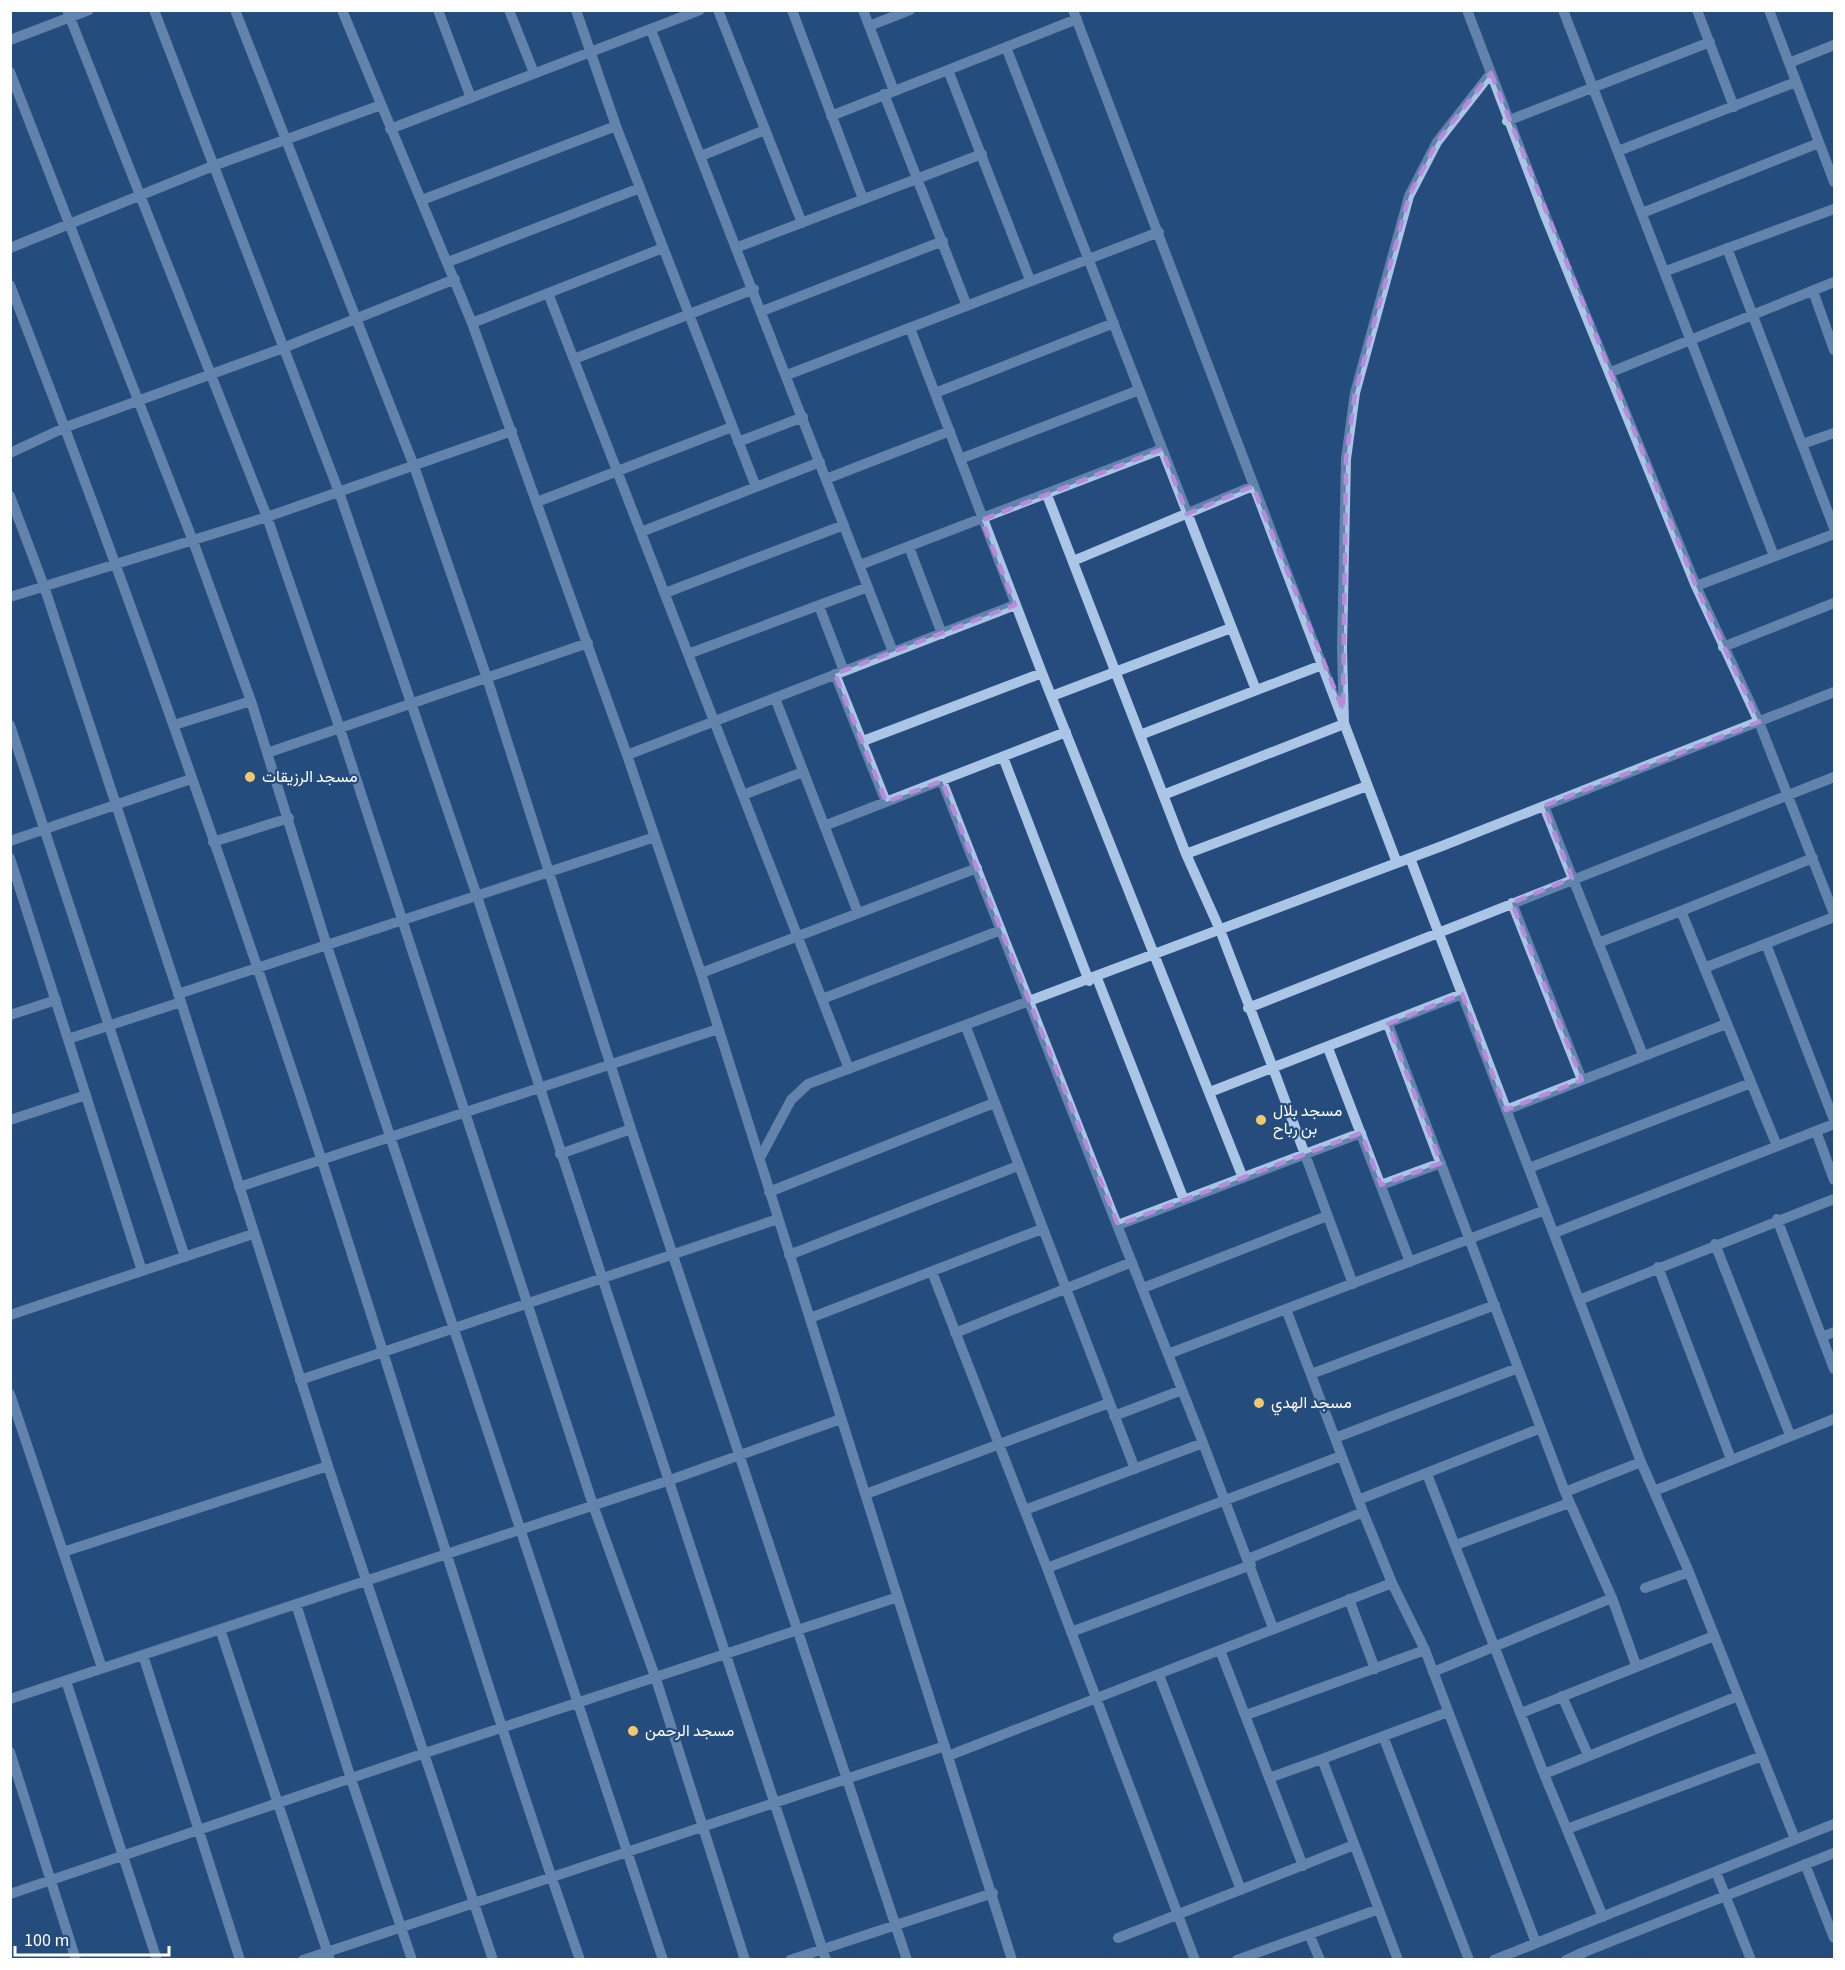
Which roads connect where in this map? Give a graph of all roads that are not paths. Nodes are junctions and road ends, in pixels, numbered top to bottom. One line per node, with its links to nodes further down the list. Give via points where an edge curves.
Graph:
1 (89, 10): 17 (street)
2 (154, 10): 47 (street)
3 (235, 10): 42 (street)
4 (342, 10): 35 (street)
5 (438, 10): 34 (street)
6 (509, 10): 29 (street)
7 (576, 10): 25 (street)
8 (700, 10): 20 (street)
9 (718, 10): 41 (street)
10 (792, 10): 37 (street)
11 (863, 10): 19 (street)
12 (910, 10): 19 (street)
13 (1467, 10): 30 (street)
14 (1563, 10): 32 (street)
15 (1697, 10): 22 (street)
16 (1769, 10): 26 (street)
17 (69, 14): 21 (street); 52 (street)
18 (1075, 15): 24 (street); 59 (street)
19 (869, 26): 33 (street)
20 (651, 30): 25 (street); 46 (street)
21 (10, 40)
22 (1710, 42): 32 (street); 36 (street)
23 (1834, 45): 26 (street)
24 (1006, 47): 27 (street); 65 (street)
25 (591, 53): 29 (street); 39 (street)
26 (1789, 63): 31 (street)
27 (948, 70): 33 (street); 45 (street)
28 (10, 72): 58 (street)
29 (534, 73): 34 (street)
30 (1491, 73): 38 (street); 154 (street, via 1437,142 1409,196 1355,393 1346,459)
31 (1796, 82): 36 (street); 43 (street)
32 (1592, 87): 38 (street); 44 (street)
33 (889, 93): 37 (street); 49 (street)
34 (471, 98): 40 (street)
35 (381, 105): 40 (street); 42 (street)
36 (1734, 107): 44 (street)
37 (831, 116): 53 (street)
38 (1507, 121): 87 (street)
39 (616, 126): 51 (street); 54 (street)
40 (390, 129): 54 (street)
41 (765, 130): 46 (street); 57 (street)
42 (286, 141): 47 (street); 79 (street)
43 (1819, 143): 48 (street); 56 (street)
44 (1618, 151): 56 (street)
45 (982, 154): 49 (street); 69 (street)
46 (701, 156): 61 (street)
47 (213, 166): 52 (street); 84 (street)
48 (1832, 170): 50 (street)
49 (918, 179): 53 (street); 60 (street)
50 (1834, 182)
51 (640, 188): 63 (street); 66 (street)
52 (140, 196): 58 (street); 88 (street)
53 (862, 199): 57 (street)
54 (422, 200): 66 (street)
55 (1834, 209): 64 (street)
56 (1642, 213): 67 (street)
57 (802, 223): 61 (street)
58 (70, 226): 62 (street); 92 (street)
59 (1159, 232): 65 (street); 108 (street)
60 (943, 242): 75 (street); 76 (street)
61 (738, 247): 72 (street)
62 (10, 248)
63 (663, 248): 74 (street); 77 (street)
64 (1726, 248): 67 (street); 78 (street)
65 (1089, 258): 69 (street); 81 (street)
66 (448, 262): 68 (street)
67 (1666, 271): 83 (street)
68 (455, 279): 79 (street); 80 (street)
69 (1030, 280): 75 (street)
70 (1834, 282): 73 (street)
71 (10, 285): 94 (street)
72 (754, 289): 76 (street); 77 (street)
73 (1813, 291): 78 (street); 85 (street)
74 (548, 293): 80 (street); 86 (street)
75 (967, 306): 82 (street)
76 (762, 310): 89 (street)
77 (689, 314): 86 (street); 95 (street)
78 (1753, 317): 83 (street); 100 (street)
79 (356, 320): 84 (street); 105 (street)
80 (472, 323): 96 (street)
81 (1113, 323): 90 (street); 91 (street)
82 (910, 328): 89 (street); 91 (street)
83 (1692, 340): 87 (street); 123 (street)
84 (283, 348): 88 (street); 110 (street)
85 (1834, 350)
86 (573, 359): 106 (street)
87 (1611, 372): 128 (street)
88 (210, 375): 92 (street); 115 (street)
89 (787, 375): 93 (street)
90 (1139, 390): 101 (street); 103 (street)
91 (935, 393): 97 (street)
92 (138, 400): 94 (street); 121 (street)
93 (803, 417): 99 (street); 104 (street)
94 (66, 427): 102 (street); 125 (street)
95 (732, 427): 99 (street); 106 (street)
96 (512, 431): 105 (street); 113 (street)
97 (950, 431): 103 (street); 107 (street)
98 (1834, 433): 100 (street)
99 (738, 442): 109 (street)
100 (1802, 444): 118 (street)
101 (1162, 449): 111 (street); 114 (street)
102 (10, 453)
103 (960, 459): 116 (street)
104 (820, 462): 107 (street); 109 (street)
105 (414, 465): 110 (street); 145 (street)
106 (617, 469): 113 (street); 119 (street)
107 (826, 479): 117 (street)
108 (1253, 486): 114 (street); 141 (street)
109 (756, 487): 119 (street)
110 (339, 492): 115 (street); 151 (street)
111 (1047, 495): 116 (street); 124 (street)
112 (10, 496): 127 (street)
113 (537, 502): 137 (street)
114 (1187, 514): 124 (street); 135 (street)
115 (267, 517): 121 (street); 157 (street)
116 (982, 520): 122 (street); 133 (street)
117 (844, 525): 126 (street); 130 (street)
118 (1834, 528)
119 (641, 532): 130 (street)
120 (1834, 534): 123 (street)
121 (193, 541): 125 (street); 150 (street)
122 (909, 547): 126 (street); 136 (street)
123 (1774, 556): 128 (street)
124 (1073, 561): 142 (street)
125 (118, 563): 127 (street); 156 (street)
126 (860, 565): 129 (street)
127 (44, 586): 131 (street); 173 (street)
128 (1696, 586): 138 (street)
129 (868, 587): 134 (street); 139 (street)
130 (665, 593): 140 (street)
131 (10, 597)
132 (1834, 603): 138 (street)
133 (1015, 605): 136 (street); 144 (street)
134 (819, 606): 140 (street); 143 (street)
135 (1231, 628): 142 (street); 146 (street)
136 (942, 634): 139 (street)
137 (588, 643): 145 (street); 162 (street)
138 (1723, 647): 153 (street)
139 (893, 652): 143 (street)
140 (688, 654): 152 (street)
141 (1322, 665): 146 (street); 154 (street)
142 (1116, 671): 148 (street); 159 (street)
143 (840, 673): 149 (street); 160 (street)
144 (1042, 673): 148 (street); 160 (street)
145 (487, 678): 151 (street); 187 (street)
146 (1256, 690): 159 (street)
147 (1834, 692): 153 (street)
148 (1052, 696): 158 (street)
149 (774, 698): 152 (street); 164 (street)
150 (251, 701): 156 (street); 161 (street)
151 (412, 704): 157 (street); 189 (street)
152 (715, 721): 162 (street); 169 (street)
153 (1759, 722): 171 (street); 174 (street)
154 (1344, 724): 168 (street); 170 (street)
155 (10, 725): 177 (street)
156 (174, 725): 166 (street)
157 (340, 729): 161 (street); 194 (street)
158 (1066, 732): 163 (street); 202 (street)
159 (1140, 735): 170 (street)
160 (863, 741): 172 (street)
161 (267, 753): 175 (street)
162 (627, 755): 178 (street)
163 (1003, 757): 167 (street); 206 (street)
164 (803, 772): 169 (street); 176 (street)
165 (1834, 777): 171 (street)
166 (191, 779): 173 (street); 180 (street)
167 (942, 781): 172 (street); 186 (street)
168 (1367, 786): 181 (street); 185 (street)
169 (743, 795): 198 (street)
170 (1163, 795): 181 (street)
171 (1788, 795): 184 (street); 188 (street)
172 (886, 802): 176 (street)
173 (114, 804): 177 (street); 208 (street)
174 (1544, 806): 183 (street); 188 (street)
175 (289, 818): 180 (street); 201 (street)
176 (824, 826): 192 (street)
177 (45, 828): 179 (street); 214 (street)
178 (655, 837): 187 (street); 205 (street)
179 (10, 841)
180 (213, 842): 204 (street)
181 (1186, 854): 196 (street)
182 (10, 858): 210 (street)
183 (1410, 858): 185 (street); 197 (street)
184 (1813, 858): 191 (street); 193 (street)
185 (1397, 863): 196 (street)
186 (976, 868): 192 (street); 195 (street)
187 (549, 872): 189 (street); 222 (street)
188 (1572, 878): 190 (street); 199 (street)
189 (477, 896): 194 (street); 227 (street)
190 (1512, 903): 197 (street); 225 (street)
191 (1681, 910): 199 (street); 203 (street)
192 (858, 913): 198 (street)
193 (1834, 916): 200 (street)
194 (402, 920): 201 (street); 232 (street)
195 (1001, 930): 209 (street); 211 (street)
196 (1220, 930): 202 (street); 212 (street)
197 (1438, 932): 207 (street); 212 (street)
198 (797, 936): 205 (street); 209 (street)
199 (1598, 943): 221 (street)
200 (1766, 944): 203 (street); 234 (street)
201 (327, 946): 204 (street); 238 (street)
202 (1156, 955): 206 (street); 228 (street)
203 (1704, 968): 216 (street)
204 (256, 969): 208 (street); 243 (street)
205 (701, 972): 218 (street)
206 (1093, 979): 211 (street); 253 (street)
207 (1462, 994): 215 (street); 231 (street)
208 (180, 998): 214 (street); 250 (street)
209 (822, 999): 224 (street)
210 (56, 1000): 213 (street); 219 (street)
211 (1030, 1003): 217 (street); 258 (street)
212 (1248, 1008): 223 (street)
213 (10, 1015)
214 (110, 1024): 219 (street); 266 (street)
215 (1388, 1024): 220 (street); 244 (street)
216 (1726, 1024): 221 (street); 226 (street)
217 (966, 1027): 224 (street); 230 (street)
218 (718, 1029): 222 (street); 242 (street)
219 (68, 1039): 229 (street)
220 (1328, 1048): 223 (street); 237 (street)
221 (1643, 1055): 225 (street)
222 (611, 1065): 227 (street); 235 (street)
223 (1273, 1068): 228 (street); 241 (street)
224 (849, 1069): 242 (street, via 799,1090)
225 (1582, 1080): 231 (street)
226 (1751, 1083): 239 (street); 246 (street)
227 (539, 1089): 232 (street); 240 (street)
228 (1210, 1092): 247 (street)
229 (86, 1095): 233 (street); 270 (street)
230 (994, 1103): 245 (street); 251 (street)
231 (1506, 1110): 246 (street)
232 (466, 1113): 238 (street); 277 (street)
233 (10, 1120)
234 (1834, 1122): 236 (street)
235 (632, 1130): 240 (street); 264 (street)
236 (1816, 1131): 239 (street); 248 (street)
237 (1361, 1133): 241 (street); 249 (street)
238 (391, 1138): 243 (street); 282 (street)
239 (1777, 1146): 260 (street)
240 (560, 1154): 272 (street)
241 (1307, 1155): 247 (street); 255 (street)
242 (760, 1158): 251 (street)
243 (321, 1161): 250 (street); 286 (street)
244 (1441, 1163): 249 (street); 262 (street)
245 (1018, 1166): 259 (street); 265 (street)
246 (1529, 1168): 254 (street)
247 (1243, 1178): 253 (street)
248 (1834, 1180)
249 (1381, 1185): 268 (street)
250 (239, 1187): 261 (street)
251 (769, 1192): 256 (street)
252 (1834, 1199): 257 (street)
253 (1184, 1200): 258 (street)
254 (1545, 1210): 260 (street); 262 (street)
255 (1327, 1216): 273 (street); 275 (street)
256 (778, 1219): 264 (street); 265 (street)
257 (1777, 1219): 263 (street); 285 (street)
258 (1118, 1225): 267 (street)
259 (1042, 1229): 271 (street); 274 (street)
260 (1554, 1233): 276 (street)
261 (253, 1234): 266 (street); 291 (street)
262 (1470, 1239): 268 (street); 278 (street)
263 (1715, 1244): 269 (street); 299 (street)
264 (674, 1255): 272 (street); 303 (street)
265 (789, 1255): 281 (street)
266 (185, 1257): 270 (street)
267 (1132, 1262): 274 (street); 275 (street)
268 (1410, 1262): 273 (street)
269 (1658, 1267): 276 (street); 305 (street)
270 (142, 1271): 280 (street)
271 (932, 1272): 281 (street); 284 (street)
272 (602, 1279): 277 (street); 310 (street)
273 (1353, 1284): 279 (street)
274 (1064, 1288): 284 (street); 294 (street)
275 (1143, 1288): 287 (street)
276 (1579, 1300): 306 (street)
277 (527, 1305): 282 (street); 317 (street)
278 (1495, 1305): 288 (street); 290 (street)
279 (1286, 1309): 287 (street); 290 (street)
280 (10, 1315)
281 (810, 1318): 296 (street)
282 (454, 1329): 286 (street); 320 (street)
283 (1834, 1332): 285 (street)
284 (955, 1333): 302 (street)
285 (1822, 1337): 289 (street)
286 (383, 1351): 291 (street); 323 (street)
287 (1168, 1354): 292 (street)
288 (1518, 1368): 298 (street); 300 (street)
289 (1834, 1369)
290 (1311, 1374): 300 (street)
291 (300, 1380): 307 (street)
292 (1182, 1390): 295 (street); 301 (street)
293 (10, 1394): 322 (street)
294 (1109, 1403): 295 (street); 302 (street)
295 (1114, 1416): 308 (street)
296 (841, 1419): 303 (street); 313 (street)
297 (1834, 1419): 299 (street)
298 (1541, 1428): 309 (street); 312 (street)
299 (1790, 1435): 305 (street)
300 (1335, 1438): 304 (street)
301 (1203, 1443): 308 (street); 315 (street)
302 (999, 1444): 313 (street); 318 (street)
303 (741, 1455): 310 (street); 336 (street)
304 (1341, 1456): 314 (street); 315 (street)
305 (1731, 1459): 311 (street)
306 (1641, 1461): 311 (street); 312 (street)
307 (328, 1466): 322 (street); 327 (street)
308 (1135, 1469): 318 (street)
309 (1427, 1474): 314 (street); 321 (street)
310 (670, 1480): 317 (street); 342 (street)
311 (1654, 1491): 326 (street)
312 (1565, 1492): 316 (street)
313 (866, 1494): 330 (street)
314 (1358, 1500): 319 (street)
315 (1226, 1501): 324 (street); 325 (street)
316 (1569, 1503): 321 (street); 331 (street)
317 (593, 1505): 320 (street); 349 (street)
318 (1025, 1510): 325 (street)
319 (1363, 1512): 324 (street); 328 (street)
320 (520, 1529): 323 (street); 355 (street)
321 (1456, 1545): 339 (street)
322 (63, 1552): 345 (street)
323 (447, 1552): 327 (street); 359 (street)
324 (1249, 1562): 334 (street); 337 (street)
325 (1047, 1568): 337 (street)
326 (1689, 1572): 329 (street); 338 (street)
327 (367, 1580): 333 (street); 363 (street)
328 (1392, 1583): 332 (street); 341 (street)
329 (1645, 1588)
330 (898, 1598): 336 (street); 361 (street)
331 (1612, 1598): 339 (street); 344 (street)
332 (1349, 1599): 334 (street); 346 (street)
333 (296, 1604): 335 (street); 370 (street)
334 (1273, 1628): 340 (street)
335 (220, 1629): 343 (street); 372 (street)
336 (798, 1630): 342 (street); 368 (street)
337 (1071, 1632): 354 (street)
338 (1714, 1636): 344 (street); 352 (street)
339 (1495, 1647): 347 (street); 357 (street)
340 (1220, 1650): 348 (street); 358 (street)
341 (1425, 1650): 346 (street); 347 (street)
342 (726, 1654): 349 (street); 371 (street)
343 (143, 1655): 345 (street); 376 (street)
344 (1636, 1665): 351 (street)
345 (102, 1668): 350 (street)
346 (1375, 1669): 358 (street)
347 (1433, 1672): 356 (street)
348 (1159, 1675): 354 (street); 387 (street)
349 (656, 1679): 355 (street); 374 (street)
350 (66, 1681): 353 (street); 381 (street)
351 (1562, 1696): 357 (street); 364 (street)
352 (1738, 1696): 364 (street); 365 (street)
353 (10, 1699)
354 (1096, 1699): 361 (street); 393 (street)
355 (576, 1703): 359 (street); 379 (street)
356 (1448, 1712): 360 (street); 400 (street)
357 (1521, 1713): 367 (street)
358 (1246, 1715): 369 (street)
359 (503, 1728): 363 (street); 385 (street)
360 (1383, 1736): 366 (street); 420 (street)
361 (946, 1751): 368 (street); 388 (street)
362 (10, 1752): 386 (street)
363 (425, 1753): 370 (street); 391 (street)
364 (1588, 1755): 367 (street)
365 (1762, 1756): 375 (street); 377 (street)
366 (1322, 1759): 369 (street); 378 (street)
367 (1544, 1774): 375 (street)
368 (847, 1777): 371 (street); 395 (street)
369 (1269, 1778): 383 (street)
370 (351, 1779): 372 (street); 396 (street)
371 (774, 1801): 374 (street); 401 (street)
372 (276, 1803): 376 (street); 402 (street)
373 (1834, 1824): 377 (street)
374 (704, 1825): 379 (street); 412 (street)
375 (1567, 1829): 394 (street)
376 (198, 1830): 381 (street); 406 (street)
377 (1795, 1839): 384 (street)
378 (1354, 1845): 383 (street); 392 (street)
379 (627, 1852): 385 (street); 411 (street)
380 (1834, 1853): 382 (street)
381 (124, 1854): 386 (street); 405 (street)
382 (1805, 1864): 390 (street); 399 (street)
383 (1303, 1866): 387 (street)
384 (1716, 1872): 390 (street); 394 (street)
385 (551, 1877): 391 (street); 410 (street)
386 (50, 1880): 389 (street); 404 (street)
387 (1241, 1890): 393 (street)
388 (993, 1893): 395 (street); 415 (street)
389 (10, 1894)
390 (1726, 1896): 403 (street); 423 (street)
391 (474, 1902): 396 (street); 409 (street)
392 (1379, 1909): 397 (street); 419 (street)
393 (1177, 1915): 398 (street); 416 (street)
394 (1603, 1917): 400 (street)
395 (895, 1925): 401 (street); 414 (street)
396 (400, 1926): 402 (street); 408 (street)
397 (1310, 1934): 417 (street); 418 (street)
398 (1118, 1938)
399 (1834, 1938)
400 (1536, 1943): 421 (street)
401 (824, 1954): 413 (street)
402 (328, 1955): 407 (street)
403 (1580, 1957): 422 (street)
404 (76, 1959)
405 (157, 1959)
406 (240, 1959)
407 (303, 1959)
408 (412, 1959)
409 (493, 1959)
410 (580, 1959)
411 (663, 1959)
412 (745, 1959)
413 (790, 1959)
414 (907, 1959)
415 (1012, 1959)
416 (1195, 1959)
417 (1237, 1959)
418 (1320, 1959)
419 (1398, 1959)
420 (1469, 1959)
421 (1494, 1959)
422 (1566, 1959)
423 (1751, 1959)

